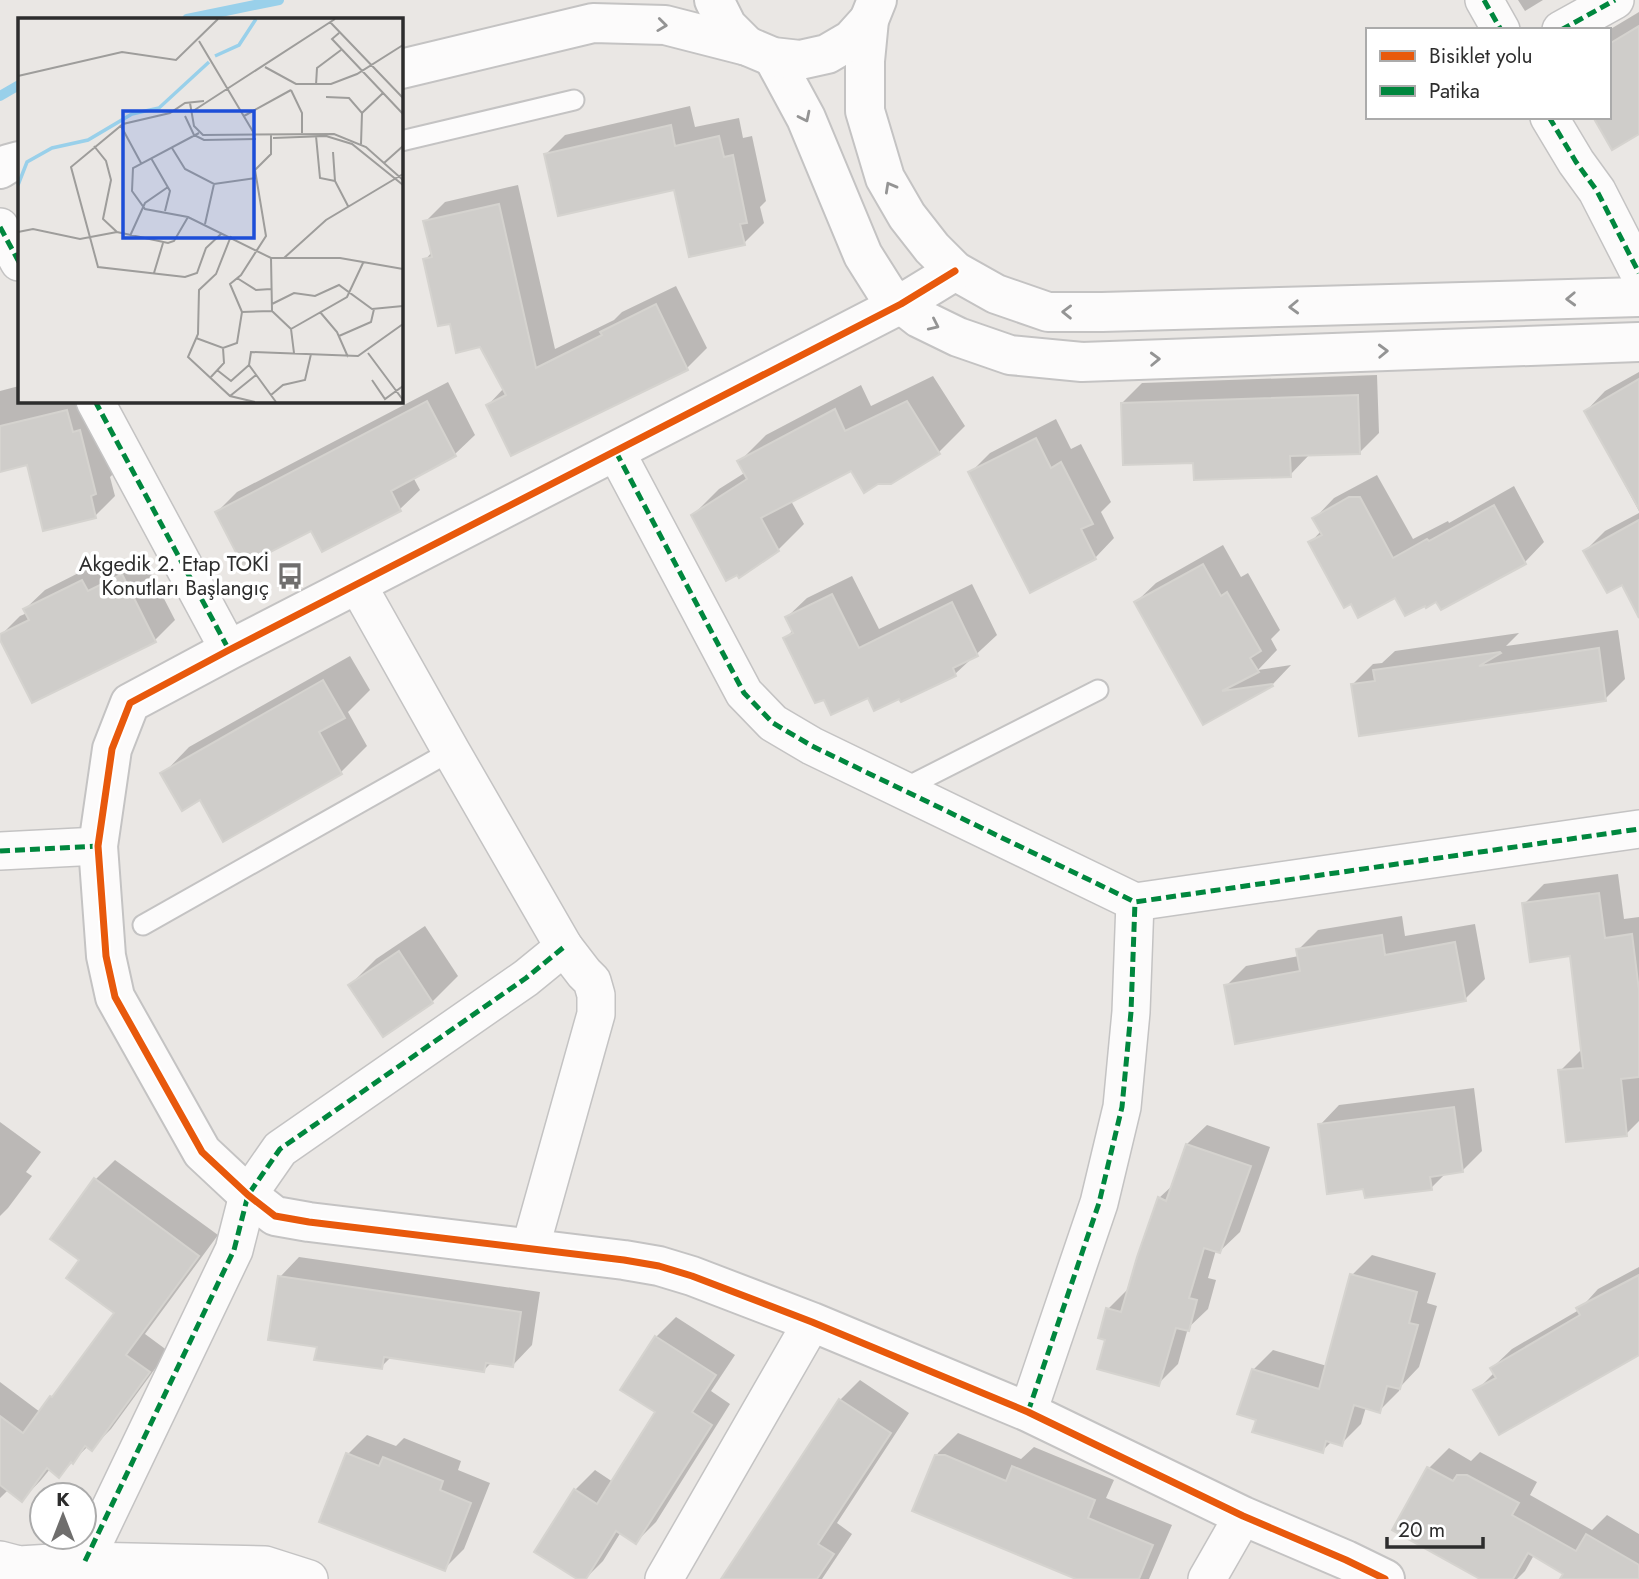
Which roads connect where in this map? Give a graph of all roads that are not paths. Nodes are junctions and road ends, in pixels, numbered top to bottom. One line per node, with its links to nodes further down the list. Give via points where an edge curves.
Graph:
1 (633, 0): 6 (street)
2 (714, 0): 9 (street, via 727,26)
3 (1484, 0): 7 (street)
4 (1615, 0): 8 (street)
5 (873, 10): 9 (street, via 851,40 827,54 800,60); 16 (street, one-way to 5, via 907,216 885,178 866,111)
6 (593, 23): 9 (street, one-way to 9, via 666,25); 10 (street)
7 (1500, 28)
8 (1565, 28)
9 (760, 51): 19 (street, one-way to 19, via 806,118 863,255 887,293)
10 (402, 69)
11 (574, 100): 13 (lane)
12 (1550, 119): 17 (street, via 1597,191)
13 (402, 141)
14 (18, 161): 15 (street)
15 (0, 169)
16 (955, 271): 18 (street, one-way to 16, via 1048,312 996,294); 19 (street)
17 (1639, 273)
18 (1639, 297)
19 (901, 304): 20 (street, one-way to 20, via 958,337 1010,355 1082,362); 22 (street)
20 (1639, 342)
21 (95, 402): 24 (street)
22 (616, 452): 23 (street); 27 (street, via 744,693 774,723 812,746)
23 (357, 584): 24 (street); 26 (street)
24 (229, 650): 29 (street, via 130,703 112,749)
25 (1098, 690): 27 (lane)
26 (451, 751): 32 (lane); 33 (street)
27 (903, 789): 31 (street)
28 (1639, 829): 31 (street)
29 (98, 846): 30 (street); 34 (street, via 106,956 115,997 202,1152)
30 (0, 851)
31 (1135, 902): 37 (street, via 1122,1107 1098,1203)
32 (143, 925)
33 (564, 947): 34 (street, via 280,1149); 35 (street, via 592,981 596,1014)
34 (248, 1195): 35 (street, via 275,1216); 40 (street, via 234,1250)
35 (530, 1249): 36 (street, via 659,1266)
36 (812, 1322): 37 (street); 43 (street)
37 (1028, 1412): 38 (street)
38 (1243, 1516): 41 (street); 44 (street)
39 (0, 1560): 40 (street, via 19,1566)
40 (85, 1561): 42 (street, via 265,1565)
41 (1340, 1570): 45 (street)
42 (309, 1579)
43 (664, 1579)
44 (1206, 1579)
45 (1385, 1579)

